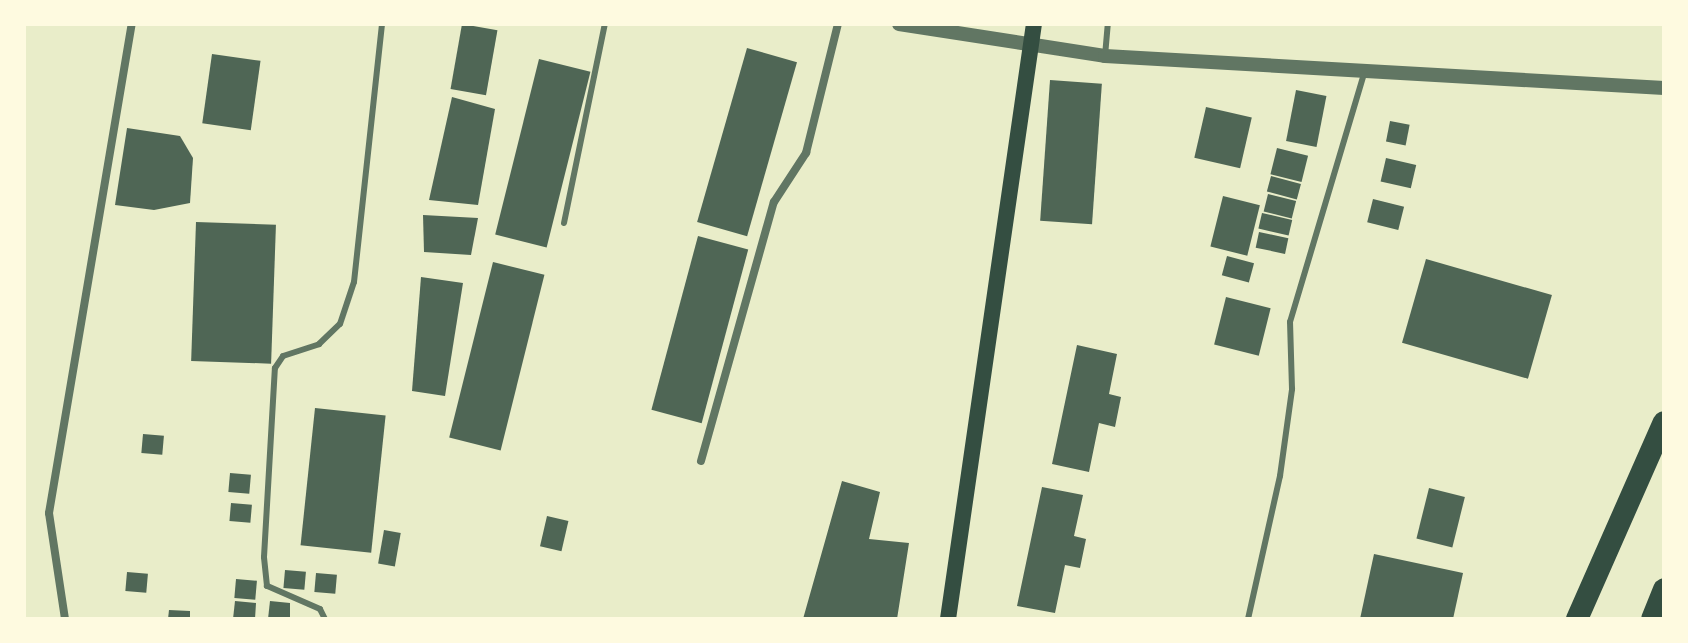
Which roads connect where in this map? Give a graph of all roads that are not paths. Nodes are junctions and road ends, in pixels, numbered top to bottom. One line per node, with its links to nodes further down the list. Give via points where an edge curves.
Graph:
1 (132, 24): 16 (street, via 49,513)
2 (382, 24): 17 (lane, via 354,282 340,324 319,344 283,356 275,368 264,557 267,586 320,609)
3 (605, 24): 12 (lane)
4 (838, 24): 14 (street, via 806,153 774,202)
5 (899, 24): 8 (street)
6 (1034, 24): 8 (main road)
7 (1108, 24): 9 (lane)
8 (1032, 48): 9 (street); 18 (main road)
9 (1105, 56): 10 (street)
10 (1365, 71): 11 (street); 19 (lane, via 1290,322 1292,389 1280,476)
11 (1664, 88)
12 (564, 223)
13 (1664, 422): 20 (highway)
14 (701, 461)
15 (1664, 589): 21 (highway)
16 (65, 619)
17 (325, 619)
18 (948, 619)
19 (1248, 619)
20 (1577, 619)
21 (1652, 619)

